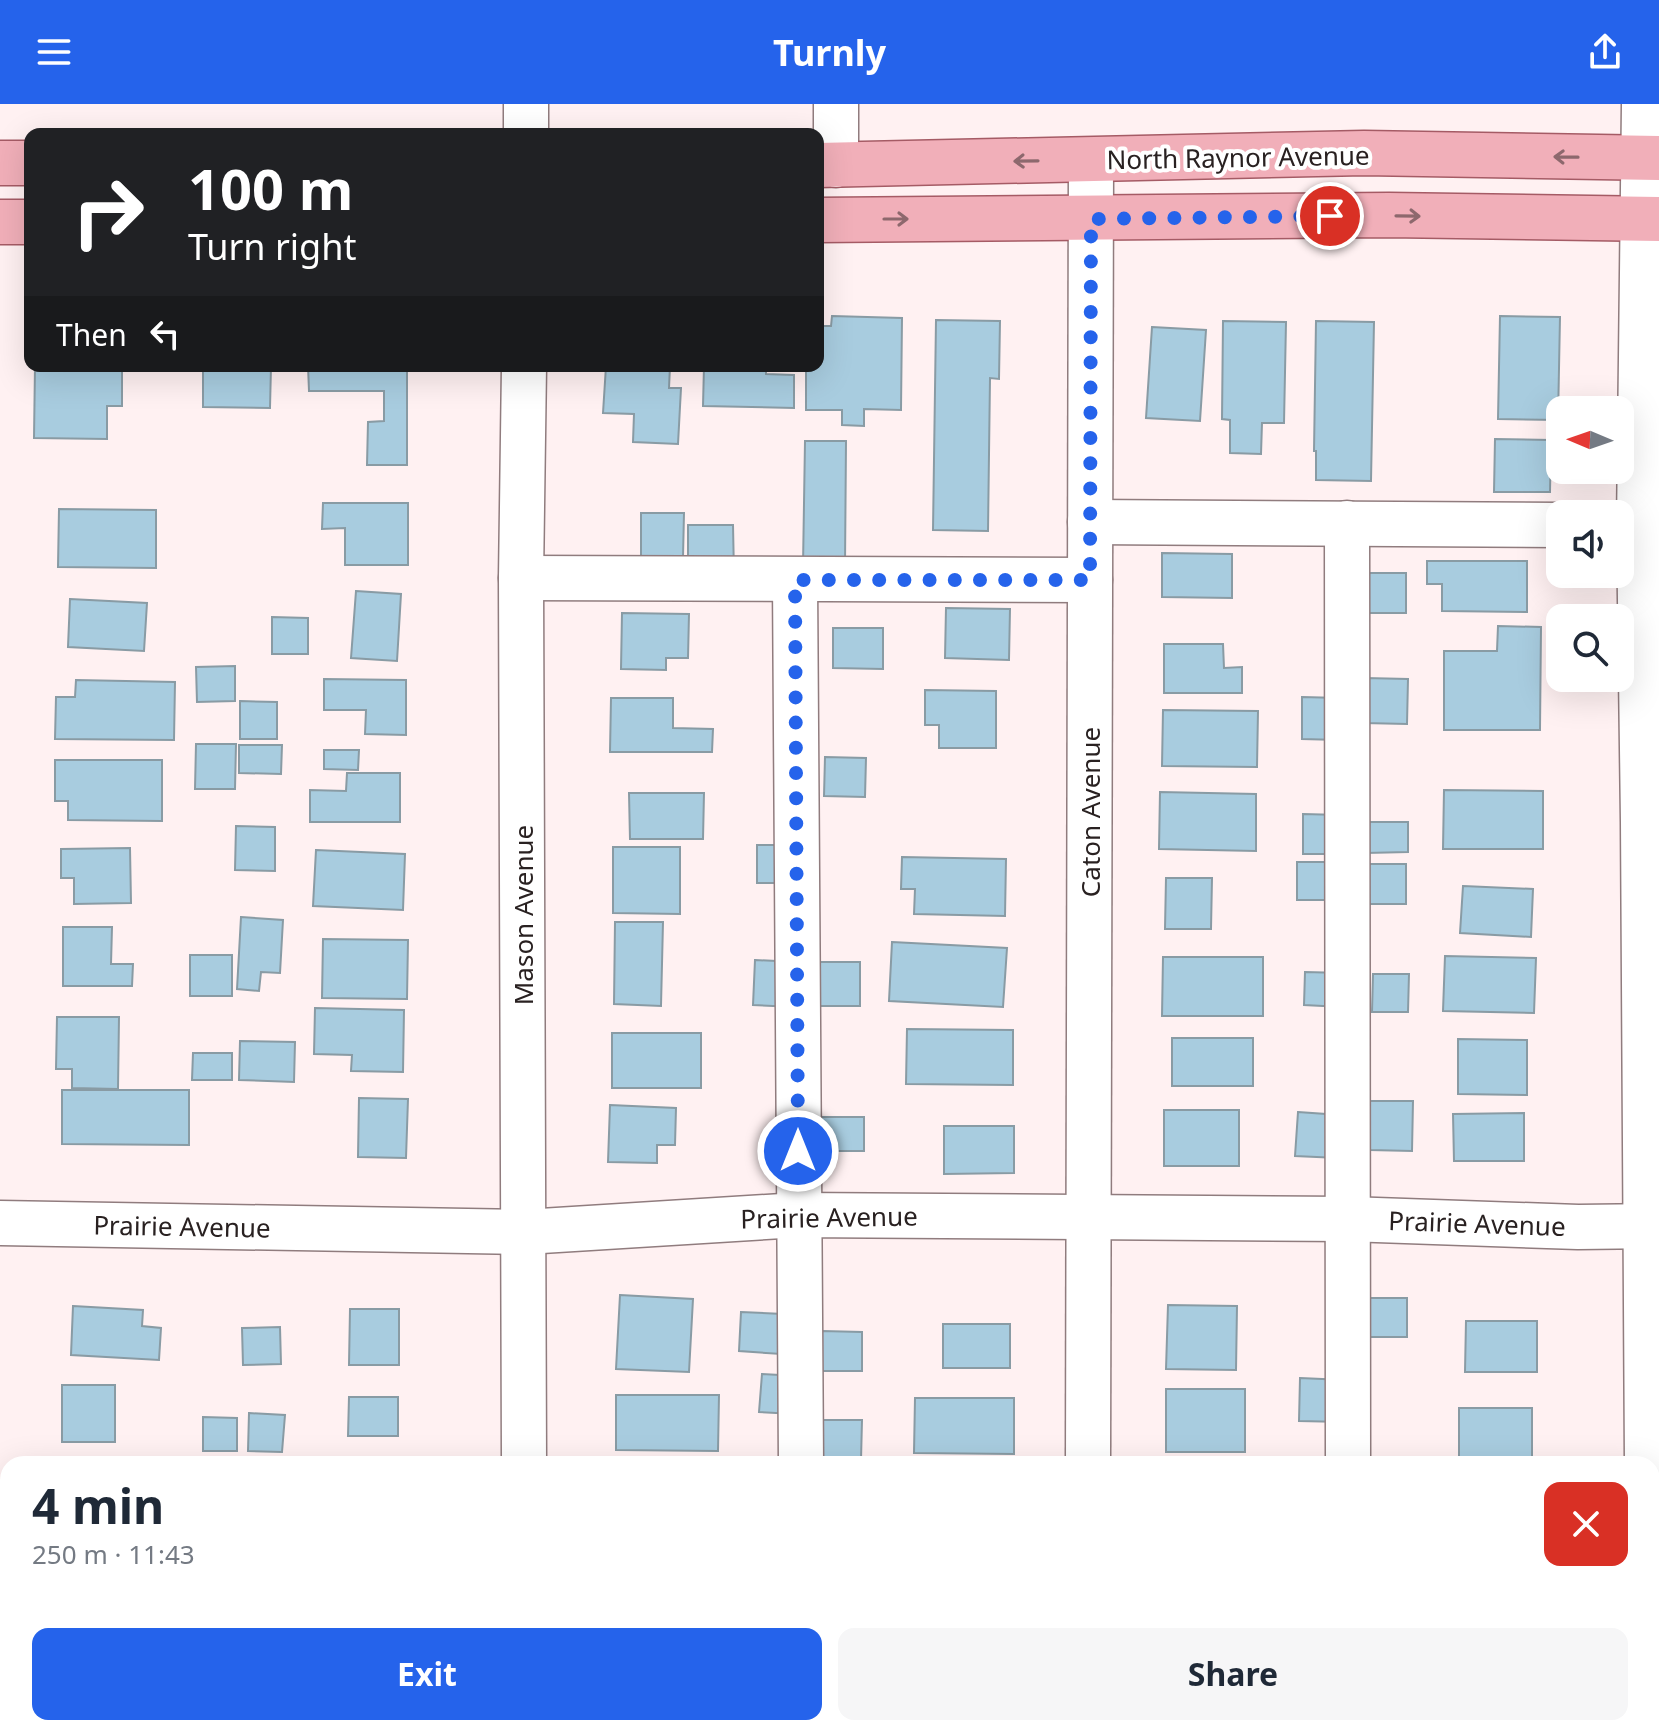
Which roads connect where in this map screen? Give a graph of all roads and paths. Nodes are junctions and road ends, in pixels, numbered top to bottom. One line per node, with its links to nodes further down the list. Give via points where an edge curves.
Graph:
1 (526, 104): 4 (street)
2 (836, 104): 9 (street)
3 (1644, 104): 5 (street)
4 (526, 128)
5 (1652, 158): 6 (main road, North Raynor Avenue, one-way to 6, via 1364,153); 11 (street)
6 (1091, 160): 9 (main road, North Raynor Avenue, one-way to 9); 10 (street, Caton Avenue)
7 (0, 163): 8 (main road)
8 (24, 163)
9 (827, 165)
10 (1091, 219): 11 (main road, one-way to 11); 12 (main road, one-way to 10); 16 (street, Caton Avenue)
11 (1650, 219): 19 (street)
12 (824, 220)
13 (0, 222): 14 (main road)
14 (24, 222)
15 (524, 372): 20 (street, Mason Avenue)
16 (1090, 522): 17 (street); 22 (street, Caton Avenue)
17 (1347, 523): 18 (street); 26 (street)
18 (1546, 525)
19 (1639, 526): 23 (street)
20 (521, 578): 21 (street); 29 (street, Mason Avenue)
21 (795, 580): 22 (street); 24 (street)
22 (1090, 580): 25 (street, Caton Avenue)
23 (1651, 822): 28 (street)
24 (798, 1215): 25 (street, Prairie Avenue); 29 (street, Prairie Avenue); 31 (street)
25 (1089, 1216): 26 (street, Prairie Avenue); 32 (street, Caton Avenue)
26 (1348, 1219): 28 (street, Prairie Avenue); 33 (street)
27 (0, 1223): 29 (street, Prairie Avenue)
28 (1652, 1226): 34 (street)
29 (525, 1232): 30 (street, Mason Avenue)
30 (524, 1456)
31 (801, 1456)
32 (1088, 1456)
33 (1348, 1456)
34 (1647, 1456)

